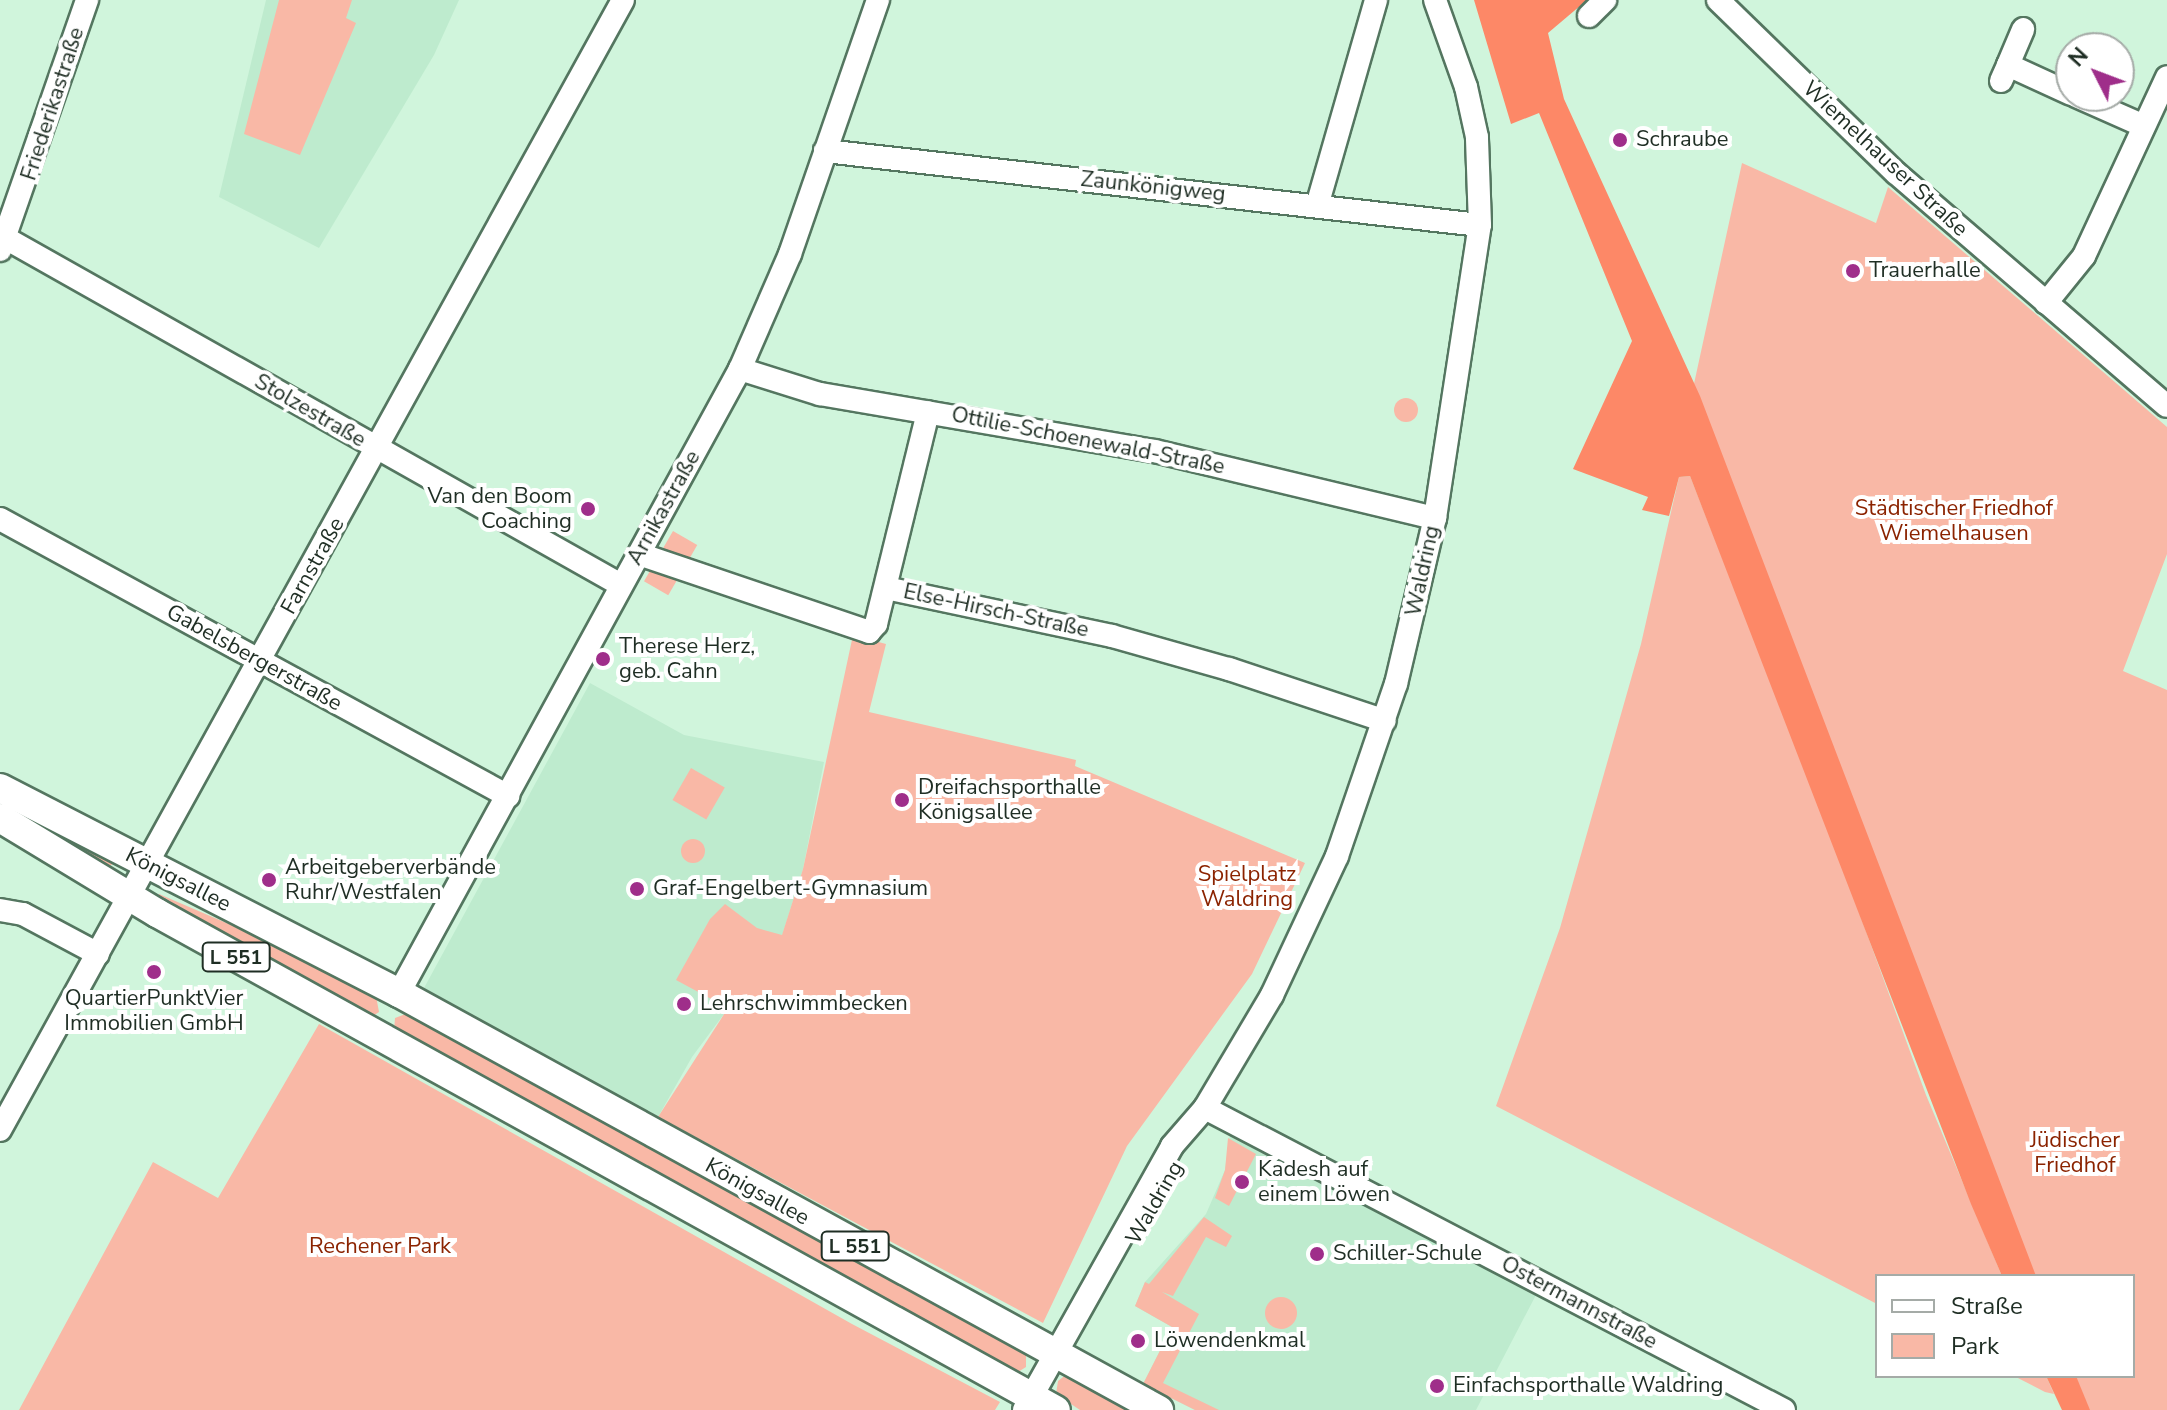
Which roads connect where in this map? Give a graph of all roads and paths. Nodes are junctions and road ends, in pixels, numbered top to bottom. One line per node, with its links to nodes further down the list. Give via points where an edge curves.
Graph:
1 (87, 0): 15 (street, Friederikastraße)
2 (623, 0): 20 (street, Farnstraße)
3 (878, 0): 12 (street, Arnikastraße)
4 (1376, 0): 13 (street)
5 (1435, 0): 14 (street, Waldring, via 1466,87 1477,137)
6 (1718, 0): 16 (street, Wiemelhauser Straße, via 1896,173)
7 (2023, 29): 9 (street, via 2004,73)
8 (2167, 77): 11 (street)
9 (2055, 89)
10 (2112, 112): 11 (street)
11 (2144, 126): 16 (street, via 2084,256)
12 (825, 151): 13 (street, Zaunkönigweg); 17 (street, Arnikastraße, via 790,254)
13 (1317, 206): 14 (street, Zaunkönigweg)
14 (1480, 225): 21 (street, Waldring)
15 (2, 242): 20 (street, Stolzestraße)
16 (2046, 303): 18 (street, Wiemelhauser Straße)
17 (740, 369): 19 (street, Ottilie-Schoenewald-Straße, via 820,394); 23 (street, Arnikastraße)
18 (2167, 406)
19 (928, 412): 21 (street, Ottilie-Schoenewald-Straße, via 1155,451); 25 (street)
20 (378, 450): 24 (street, Stolzestraße); 26 (street, Farnstraße)
21 (1435, 518): 27 (street, Waldring)
22 (0, 519): 26 (street, Gabelsbergerstraße)
23 (639, 554): 24 (street, Arnikastraße); 25 (street, Else-Hirsch-Straße, via 869,632)
24 (621, 585): 29 (street, Arnikastraße)
25 (886, 588): 27 (street, Else-Hirsch-Straße, via 1112,636)
26 (259, 662): 29 (street, Gabelsbergerstraße); 31 (street, Farnstraße)
27 (1385, 721): 37 (street, Waldring, via 1311,915 1255,1026)
28 (0, 788): 31 (main road, Königsallee / L 551)
29 (508, 796): 35 (street, Arnikastraße)
30 (0, 818): 32 (main road, Königsallee / L 551)
31 (147, 865): 32 (street, Farnstraße); 35 (main road, Königsallee / L 551)
32 (129, 897): 34 (street, Farnstraße); 36 (main road, Königsallee / L 551)
33 (0, 910): 34 (street, via 23,914)
34 (98, 954): 38 (street, Farnstraße)
35 (399, 993): 36 (main road); 39 (main road, Königsallee / L 551)
36 (377, 1034): 40 (main road, Königsallee / L 551)
37 (1205, 1108): 39 (street, Waldring, via 1172,1146); 42 (street, Ostermannstraße)
38 (0, 1130)
39 (1056, 1356): 40 (street, Waldring); 41 (main road, Königsallee / L 551)
40 (1037, 1406)
41 (1159, 1410)
42 (1784, 1410)

